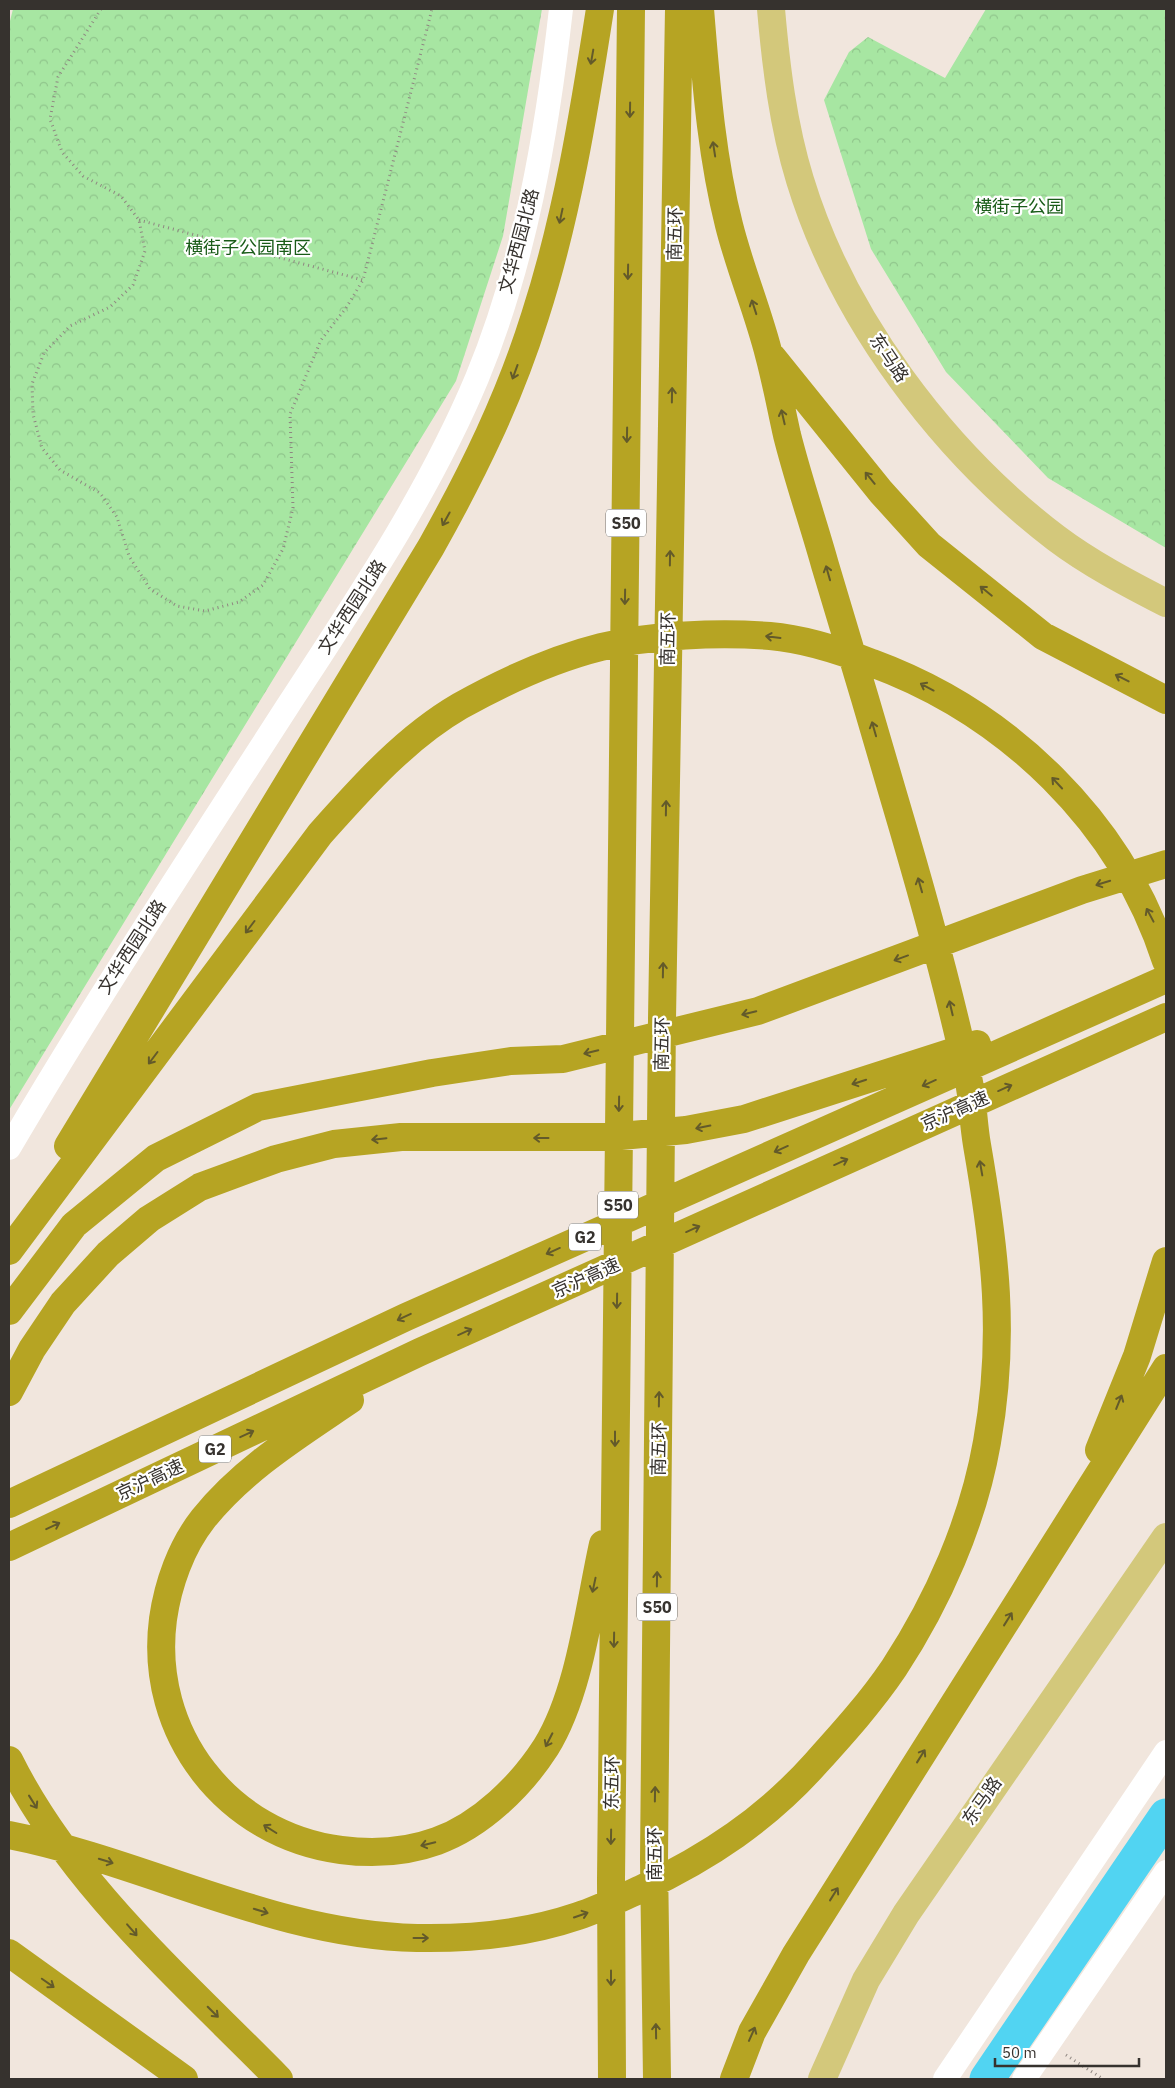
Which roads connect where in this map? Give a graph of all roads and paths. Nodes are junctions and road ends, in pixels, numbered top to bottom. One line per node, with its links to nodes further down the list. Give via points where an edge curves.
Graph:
1 (101, 9): 9 (path, via 58,77 50,119 62,152 83,176 120,196)
2 (432, 9): 10 (path)
3 (561, 9): 19 (street, 文华西园北路, via 537,170 511,278 477,377 437,462 381,562 108,985)
4 (600, 9): 20 (highway, one-way to 20, via 572,170 555,246 526,343 474,470 431,547)
5 (631, 9): 27 (highway, S50, one-way to 27)
6 (679, 9): 41 (highway, 南五环 / S50, one-way to 6, via 654,1860 662,1019)
7 (700, 9): 11 (highway, one-way to 7, via 728,221 714,148)
8 (771, 9): 12 (main road, 东马路, via 786,122 800,180 846,292 887,358 960,450 1006,495 1056,538)
9 (139, 220): 10 (path); 10 (path, via 144,251 133,285 110,307 70,326 44,353 32,384 33,414 42,448 60,470 100,493 117,517 129,556 150,590 177,606 205,611 239,602 263,585 283,549 293,508 290,414 321,340)
10 (363, 280)
11 (769, 353): 13 (highway, one-way to 11, via 1043,636 929,545 881,492); 34 (highway, one-way to 11, via 98,1858 296,1921 354,1933 419,1938 526,1929 581,1916 683,1868 728,1842 766,1812 807,1774 850,1725 892,1671 926,1616 972,1504 986,1446 998,1342 998,1297 990,1216 975,1134 970,1084 934,932 788,438)
12 (1166, 603)
13 (1166, 700)
14 (1166, 864): 23 (highway, one-way to 23, via 1082,890 758,1011 563,1059 511,1061 459,1069 258,1107 156,1158 74,1225)
15 (1166, 961): 21 (highway, one-way to 21, via 1154,924 1123,865 1086,814 1044,768 1003,734 950,700 902,674 831,648 771,636 698,636 602,647 503,684 459,707 404,746 358,792 320,834)
16 (1166, 979): 17 (highway, 京沪高速 / G2)
17 (1122, 997): 26 (highway, one-way to 26, via 734,1121 686,1130 610,1137 401,1137 334,1144 276,1159 200,1187 149,1219 108,1254 63,1304 32,1349); 28 (highway, 京沪高速 / G2, one-way to 28, via 406,1317)
18 (1166, 1017): 24 (highway, 京沪高速 / G2, one-way to 18)
19 (9, 1148)
20 (9, 1243)
21 (9, 1251)
22 (1166, 1261): 31 (highway, one-way to 22, via 1104,1440 1137,1356)
23 (9, 1310)
24 (420, 1352): 27 (highway, one-way to 24, via 566,1705 546,1746 518,1785 474,1822 438,1841 402,1850 364,1853 319,1847 278,1834 239,1809 209,1779 185,1743 169,1705 162,1676 161,1638 166,1600 182,1552 202,1521 230,1489 267,1457); 30 (highway, 京沪高速 / G2, one-way to 24)
25 (1166, 1368): 31 (highway)
26 (9, 1392)
27 (615, 1486): 40 (highway, 东五环 / S50, one-way to 40)
28 (9, 1504)
29 (1166, 1537): 43 (main road, 东马路, via 906,1914 866,1980)
30 (9, 1547)
31 (1047, 1557): 42 (highway, one-way to 31, via 752,2032 796,1954)
32 (1166, 1752): 44 (street)
33 (9, 1760): 39 (highway, one-way to 39, via 31,1801 90,1881 136,1936)
34 (9, 1835)
35 (1166, 1872): 37 (street)
36 (9, 1953): 38 (highway, one-way to 38)
37 (1048, 2044): 45 (street); 46 (path)
38 (184, 2079)
39 (278, 2079)
40 (612, 2079)
41 (657, 2079)
42 (734, 2079)
43 (822, 2079)
44 (945, 2079)
45 (1024, 2079)
46 (1103, 2079)

